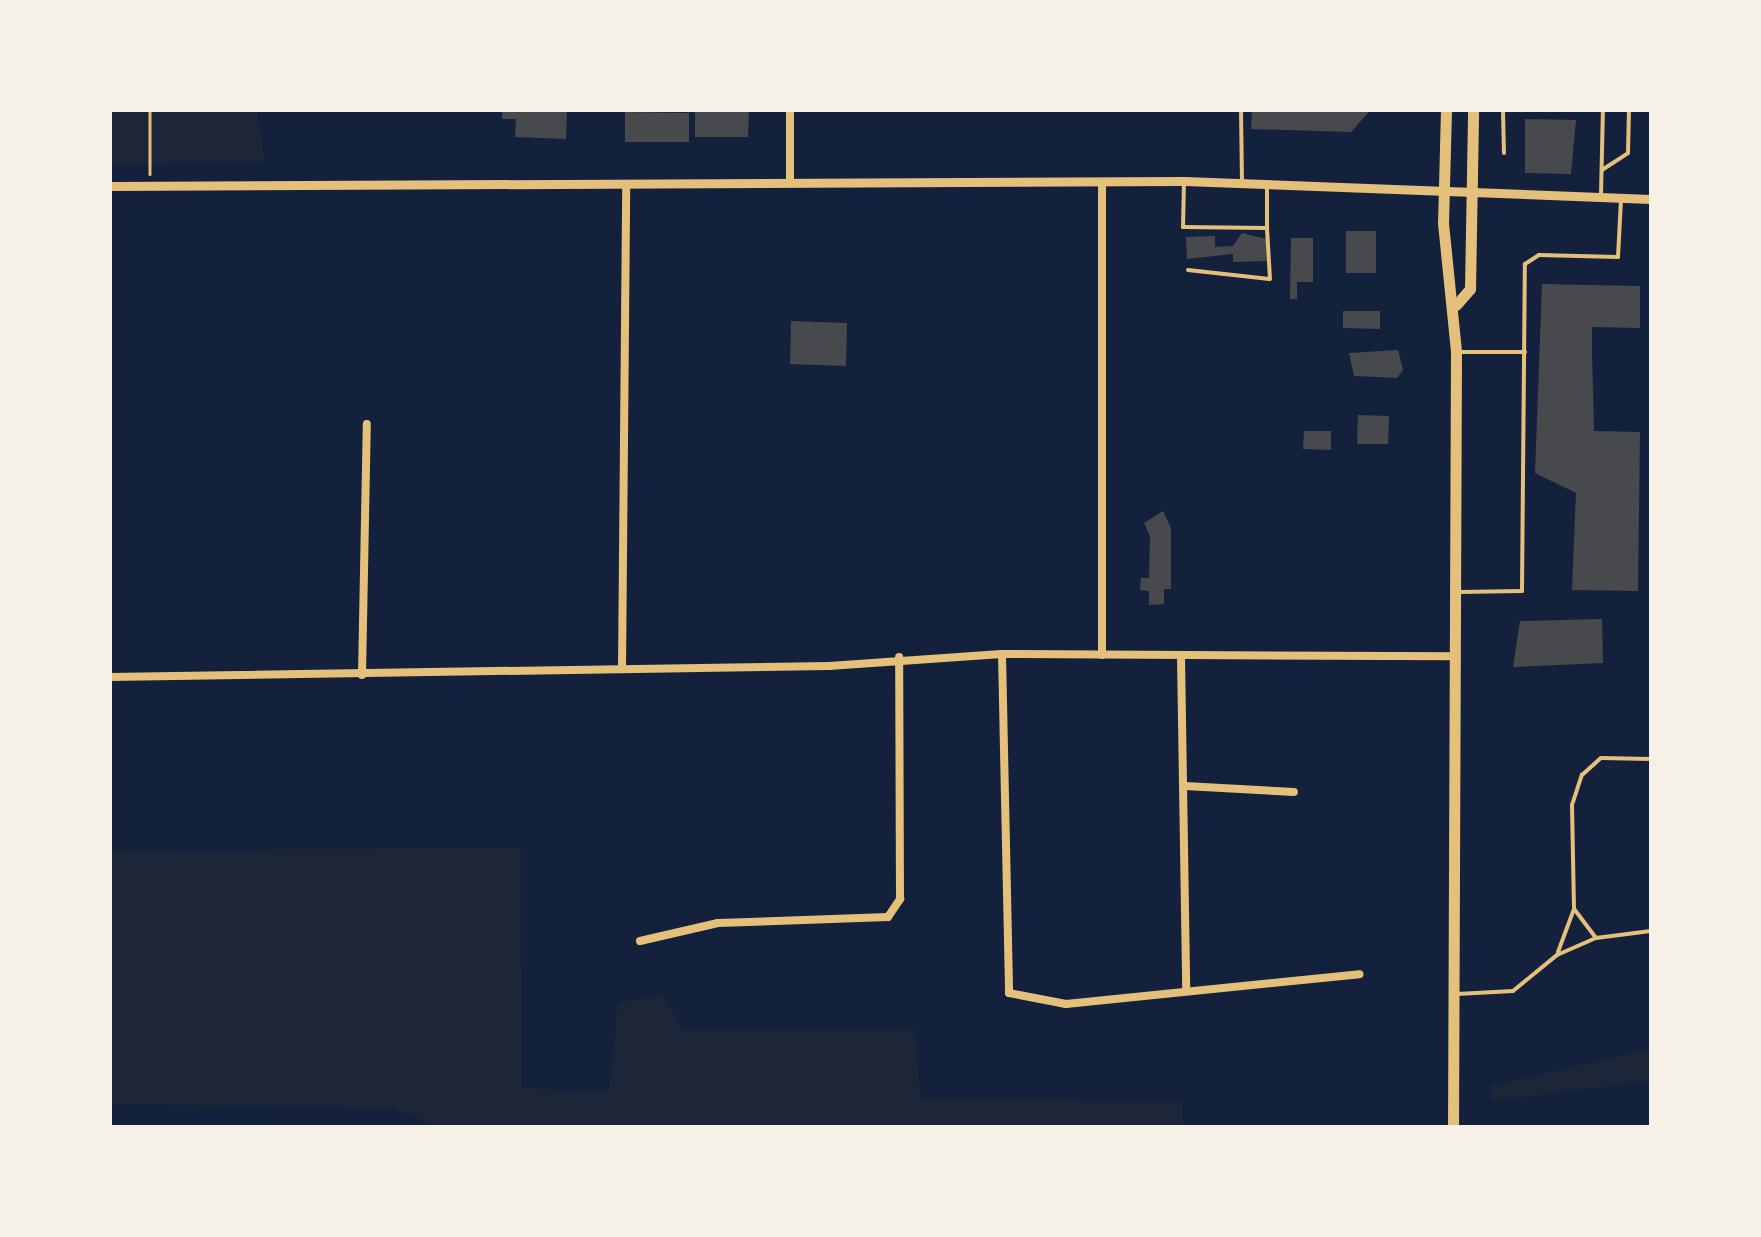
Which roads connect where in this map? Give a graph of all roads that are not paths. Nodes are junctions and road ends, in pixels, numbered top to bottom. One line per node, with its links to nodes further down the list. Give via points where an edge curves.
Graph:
1 (790, 110): 11 (street)
2 (1241, 110): 13 (lane)
3 (1446, 110): 17 (main road)
4 (1473, 110): 18 (main road)
5 (1504, 110): 8 (lane)
6 (1603, 110): 9 (lane)
7 (1629, 110): 9 (lane, via 1628,153)
8 (1504, 153)
9 (1602, 170): 19 (lane)
10 (1184, 181): 12 (street); 13 (street); 22 (lane, via 1183,228)
11 (790, 182): 12 (street); 15 (street)
12 (1102, 182): 30 (street)
13 (1242, 182): 14 (street)
14 (1267, 183): 17 (street); 22 (lane)
15 (626, 184): 16 (street); 34 (street)
16 (110, 186)
17 (1444, 191): 18 (street); 24 (main road, via 1446,288)
18 (1471, 195): 19 (street); 24 (main road, via 1470,289)
19 (1602, 199): 20 (street)
20 (1621, 199): 21 (street); 26 (lane, via 1618,257 1530,256)
21 (1651, 200)
22 (1267, 228): 23 (lane, via 1270,279)
23 (1188, 270)
24 (1456, 305): 25 (main road)
25 (1456, 352): 26 (lane); 28 (main road)
26 (1525, 352): 28 (lane, via 1522,591)
27 (367, 424): 35 (street)
28 (1454, 592): 32 (main road)
29 (1002, 654): 30 (street); 33 (street); 46 (street, via 1010,993 1066,1004)
30 (1102, 655): 31 (street)
31 (1181, 656): 32 (street); 38 (street)
32 (1454, 656): 47 (main road)
33 (898, 657): 34 (street, via 829,666); 43 (street, via 900,900 888,917 718,923)
34 (622, 669): 35 (street)
35 (362, 674): 36 (street)
36 (110, 677)
37 (1651, 759): 40 (lane, via 1602,758 1582,774 1572,804)
38 (1185, 786): 39 (street); 46 (street)
39 (1294, 792)
40 (1574, 909): 42 (lane); 44 (lane)
41 (1651, 931): 42 (lane)
42 (1596, 938): 44 (lane)
43 (640, 941)
44 (1557, 955): 47 (lane, via 1513,991)
45 (1358, 974): 46 (street)
46 (1186, 991)
47 (1452, 994): 48 (main road)
48 (1453, 1127)

